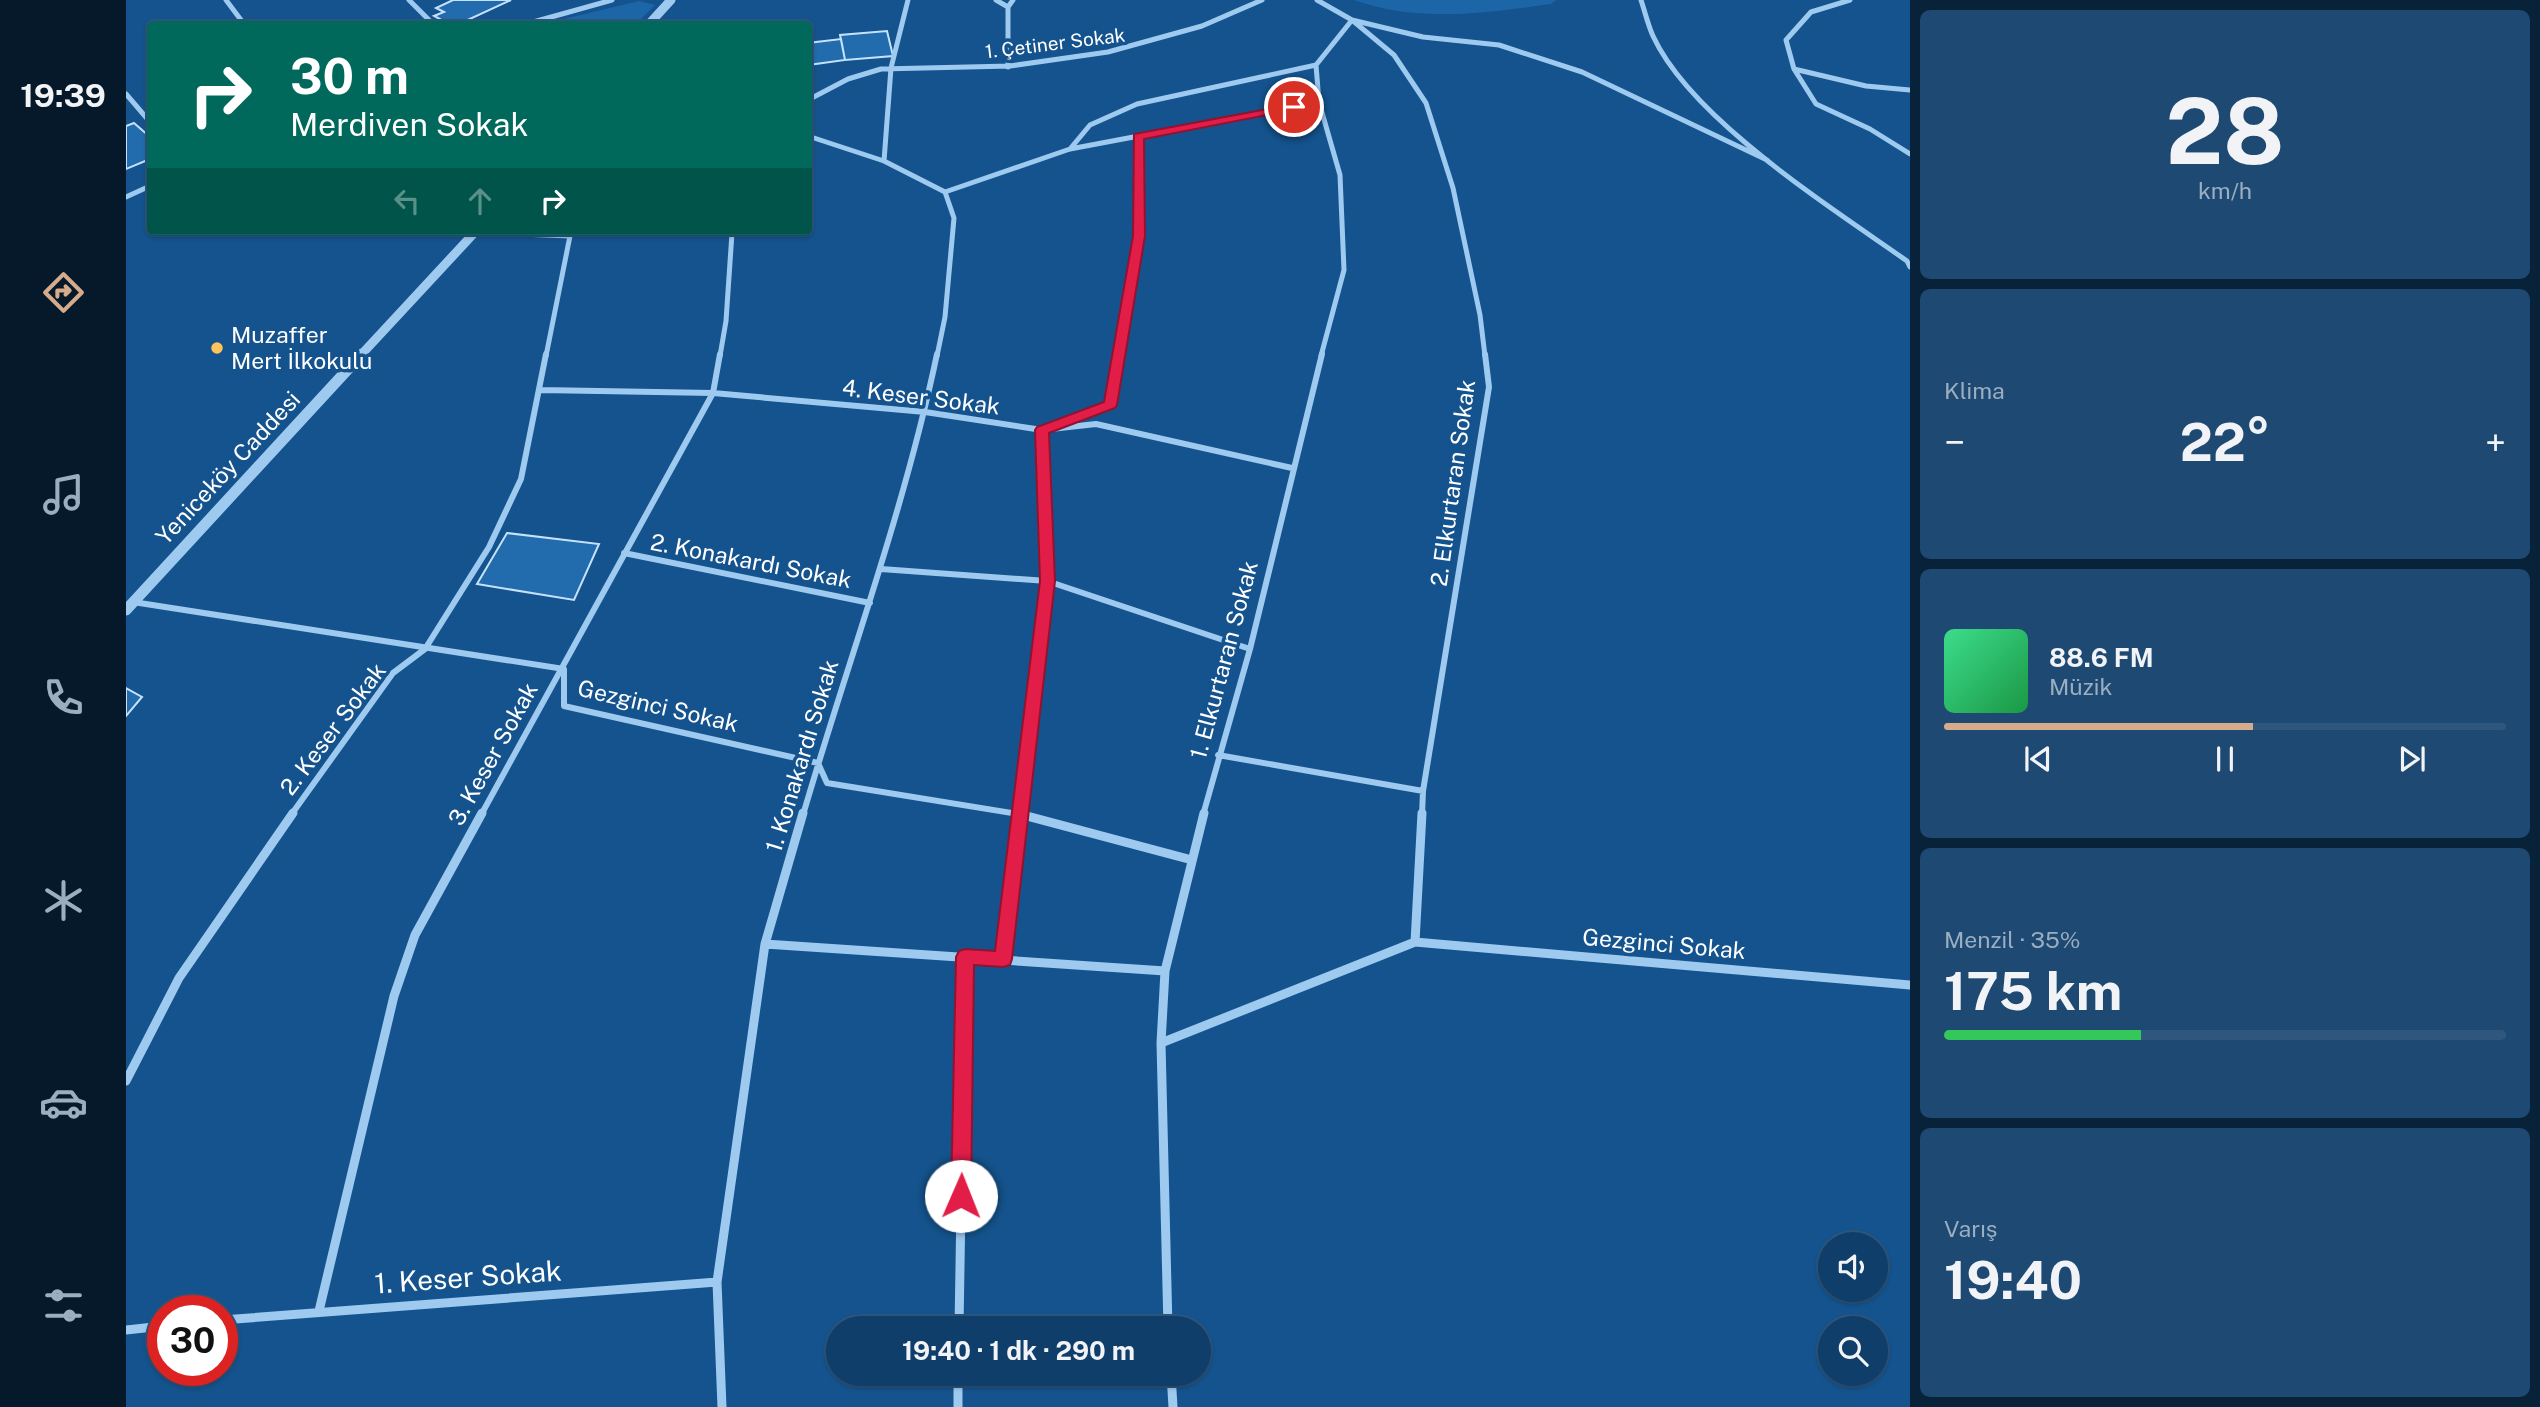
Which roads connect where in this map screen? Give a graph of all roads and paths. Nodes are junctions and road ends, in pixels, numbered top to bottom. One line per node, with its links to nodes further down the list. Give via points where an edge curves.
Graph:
1 (226, 0): 14 (street)
2 (410, 0): 15 (street)
3 (612, 0): 16 (street)
4 (671, 0): 17 (street)
5 (908, 0): 20 (street)
6 (996, 0): 12 (street)
7 (1013, 0): 12 (street)
8 (1262, 0): 19 (street, 1. Çetiner Sokak, via 1189,31 1130,48)
9 (1317, 0): 13 (street, 2. Elkurtaran Sokak)
10 (1641, 0): 31 (street, via 1659,48 1695,93)
11 (1850, 0): 21 (street, via 1811,12 1786,40)
12 (1007, 8): 19 (street)
13 (1352, 20): 18 (street); 31 (street, via 1423,37 1499,45 1583,72); 55 (street, 2. Elkurtaran Sokak, via 1394,55 1426,103 1453,188 1480,316 1489,387)
14 (242, 21)
15 (430, 21)
16 (537, 21)
17 (652, 21)
18 (1316, 65): 25 (street, 1. Elkurtaran Sokak); 29 (street, via 1137,104 1090,125)
19 (1008, 67): 20 (street, 1. Çetiner Sokak)
20 (891, 68): 24 (street, 1. Çetiner Sokak, via 844,80); 32 (street)
21 (1794, 69): 22 (street, via 1866,86); 30 (street, via 1816,104)
22 (1910, 90)
23 (126, 94): 26 (street)
24 (812, 98)
25 (1320, 102): 28 (street); 44 (street, 1. Elkurtaran Sokak, via 1340,175 1344,270)
26 (147, 118)
27 (812, 137): 32 (street)
28 (1138, 137): 29 (street); 43 (street, via 1139,236 1110,405)
29 (1070, 149): 34 (street)
30 (1910, 154)
31 (1767, 160): 39 (street)
32 (884, 161): 34 (street)
33 (147, 187): 35 (street)
34 (945, 192): 42 (street, 1. Konakardı Sokak, via 954,218 945,317)
35 (126, 197)
36 (471, 235): 49 (street, Yeniceköy Caddesi)
37 (550, 235): 40 (street, 2. Keser Sokak, via 569,236)
38 (732, 235): 41 (street, 3. Keser Sokak, via 726,321)
39 (1909, 263)
40 (541, 390): 41 (street, 4. Keser Sokak); 50 (street, 2. Keser Sokak, via 521,479 489,547)
41 (713, 393): 42 (street, 4. Keser Sokak); 45 (street, 3. Keser Sokak)
42 (925, 412): 43 (street, 4. Keser Sokak); 46 (street, 1. Konakardı Sokak)
43 (1042, 430): 44 (street, 4. Keser Sokak, via 1096,424); 47 (street)
44 (1292, 468): 51 (street, 1. Elkurtaran Sokak)
45 (624, 553): 48 (street, 2. Konakardı Sokak); 52 (street, 3. Keser Sokak)
46 (881, 569): 47 (street); 48 (street, 1. Konakardı Sokak)
47 (1047, 581): 51 (street); 56 (street)
48 (870, 603): 54 (street, 1. Konakardı Sokak)
49 (129, 606): 50 (street, Gezginci Sokak)
50 (425, 649): 52 (street, Gezginci Sokak); 65 (street, 2. Keser Sokak, via 393,673 299,804 179,978)
51 (1250, 649): 53 (street, 1. Elkurtaran Sokak)
52 (564, 668): 54 (street, Gezginci Sokak, via 564,706); 67 (street, 3. Keser Sokak, via 415,935 394,996)
53 (1218, 755): 55 (street); 57 (street, 1. Elkurtaran Sokak)
54 (818, 763): 56 (street, via 827,783); 59 (street, 1. Konakardı Sokak)
55 (1423, 792): 58 (street, 2. Elkurtaran Sokak)
56 (1020, 814): 57 (street); 61 (street)
57 (1192, 860): 62 (street, 1. Elkurtaran Sokak)
58 (1415, 942): 63 (street, Gezginci Sokak); 64 (street)
59 (765, 944): 60 (street); 66 (street, 1. Konakardı Sokak)
60 (965, 957): 61 (street); 68 (street)
61 (1003, 959): 62 (street)
62 (1165, 971): 64 (street, 1. Elkurtaran Sokak)
63 (1910, 985)
64 (1161, 1043): 69 (street, 1. Elkurtaran Sokak)
65 (126, 1080)
66 (717, 1282): 67 (street, 1. Keser Sokak); 75 (street, 1. Konakardı Sokak)
67 (319, 1311): 70 (street, 1. Keser Sokak)
68 (959, 1316)
69 (1167, 1316)
70 (238, 1319)
71 (147, 1327): 72 (street)
72 (126, 1329)
73 (958, 1386): 76 (street)
74 (1172, 1386): 77 (street)
75 (722, 1407)
76 (958, 1407)
77 (1173, 1407)

